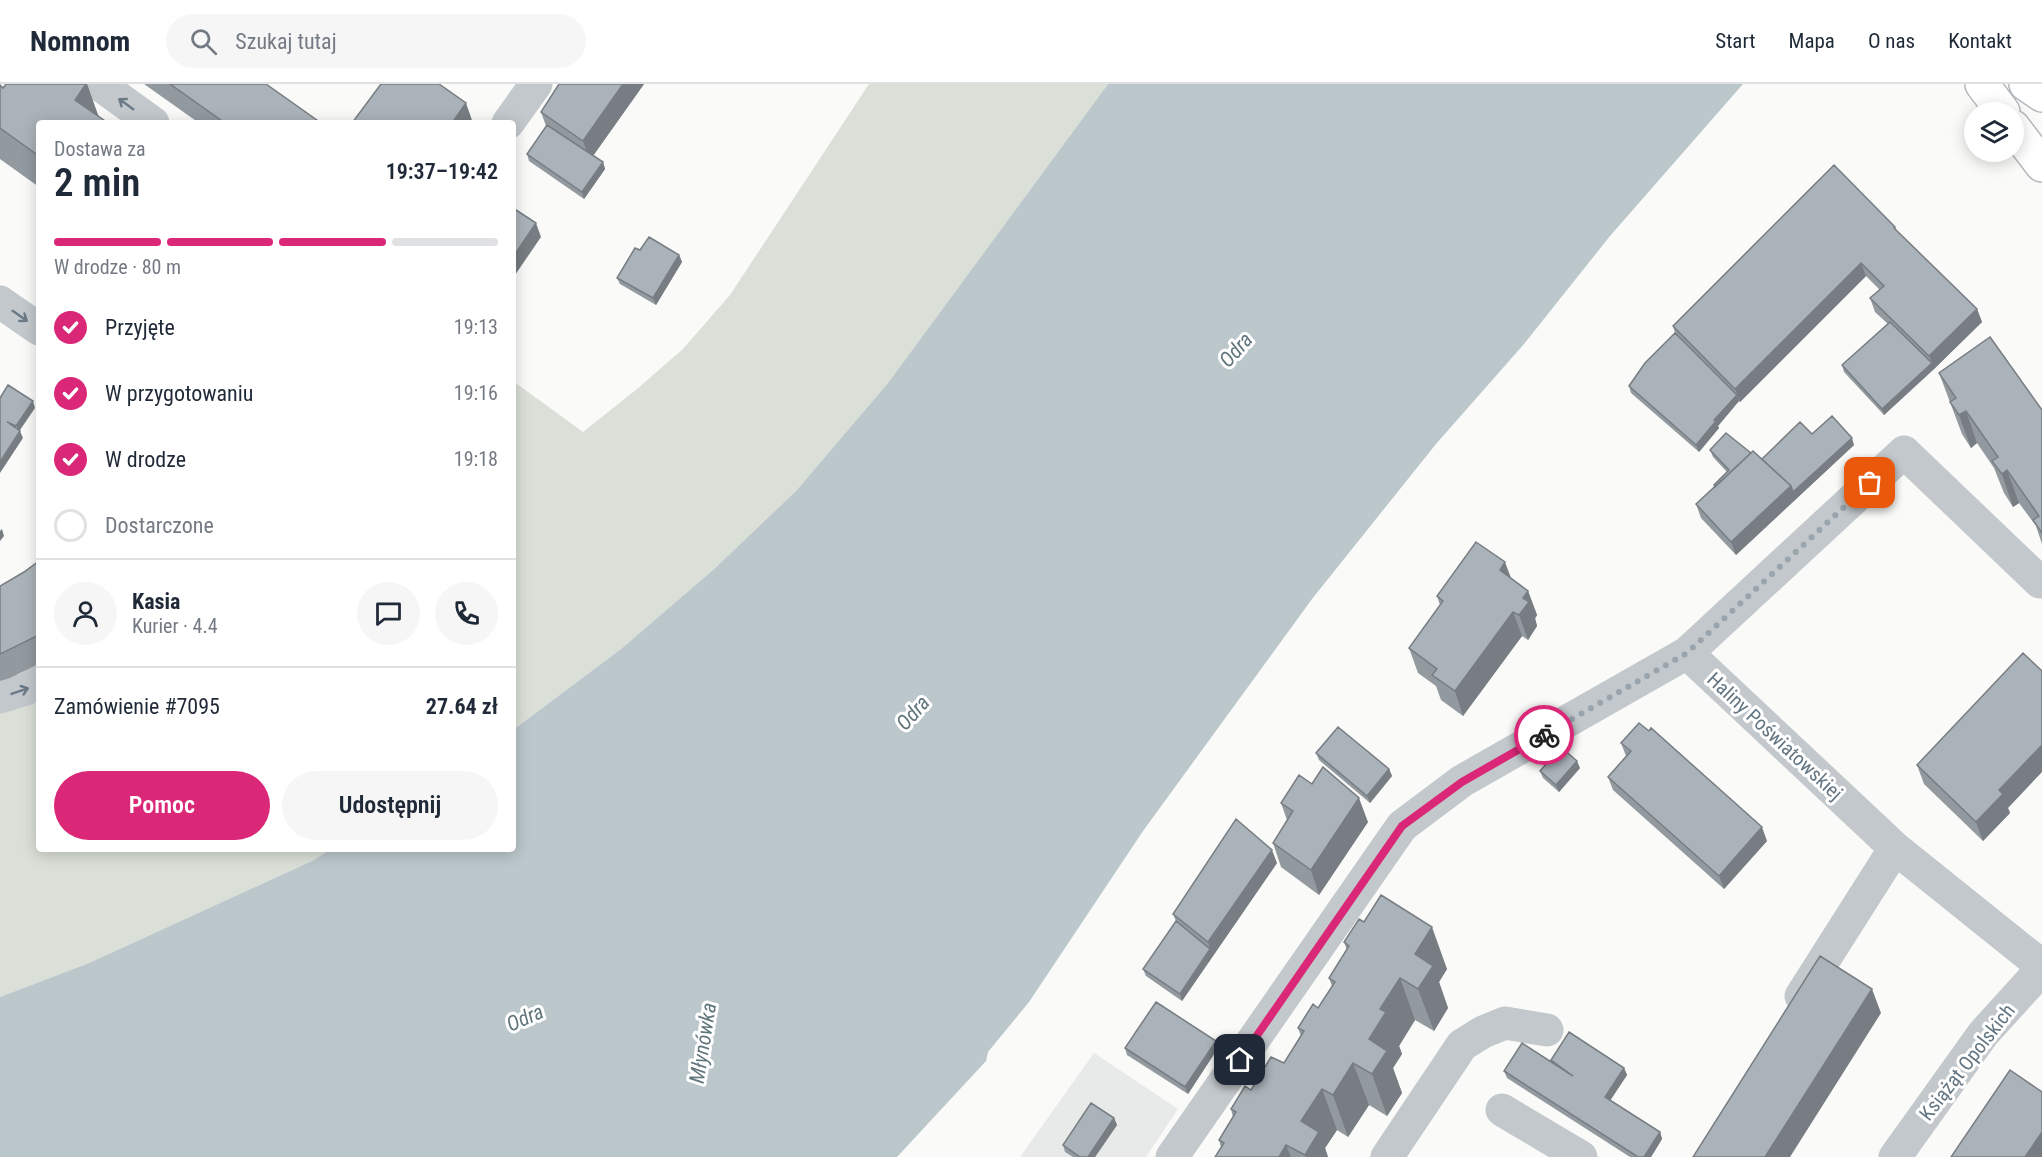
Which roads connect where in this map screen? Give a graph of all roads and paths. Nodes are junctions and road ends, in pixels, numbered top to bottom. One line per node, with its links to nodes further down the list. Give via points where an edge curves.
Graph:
1 (99, 84): 7 (street, one-way to 1)
2 (536, 84): 8 (street)
3 (1982, 84): 6 (main road)
4 (2026, 84): 5 (main road)
5 (2042, 95)
6 (1996, 102)
7 (149, 120)
8 (510, 120)
9 (2024, 141): 10 (main road)
10 (2042, 165)
11 (0, 302): 12 (street, one-way to 12)
12 (36, 327)
13 (2040, 582): 14 (street, via 1904,452)
14 (1687, 653): 17 (street, Haliny Poświatowskiej); 23 (street, via 1462,782 1402,826)
15 (36, 684): 16 (street, one-way to 15)
16 (0, 697)
17 (1895, 848): 18 (street, Haliny Poświatowskiej); 19 (street)
18 (2042, 968): 25 (street, Książąt Opolskich, via 1983,1034)
19 (1787, 1017)
20 (1547, 1030): 24 (street, via 1505,1023 1462,1045)
21 (1502, 1110): 22 (street)
22 (1564, 1153)
23 (1172, 1157)
24 (1387, 1157)
25 (1895, 1157)

